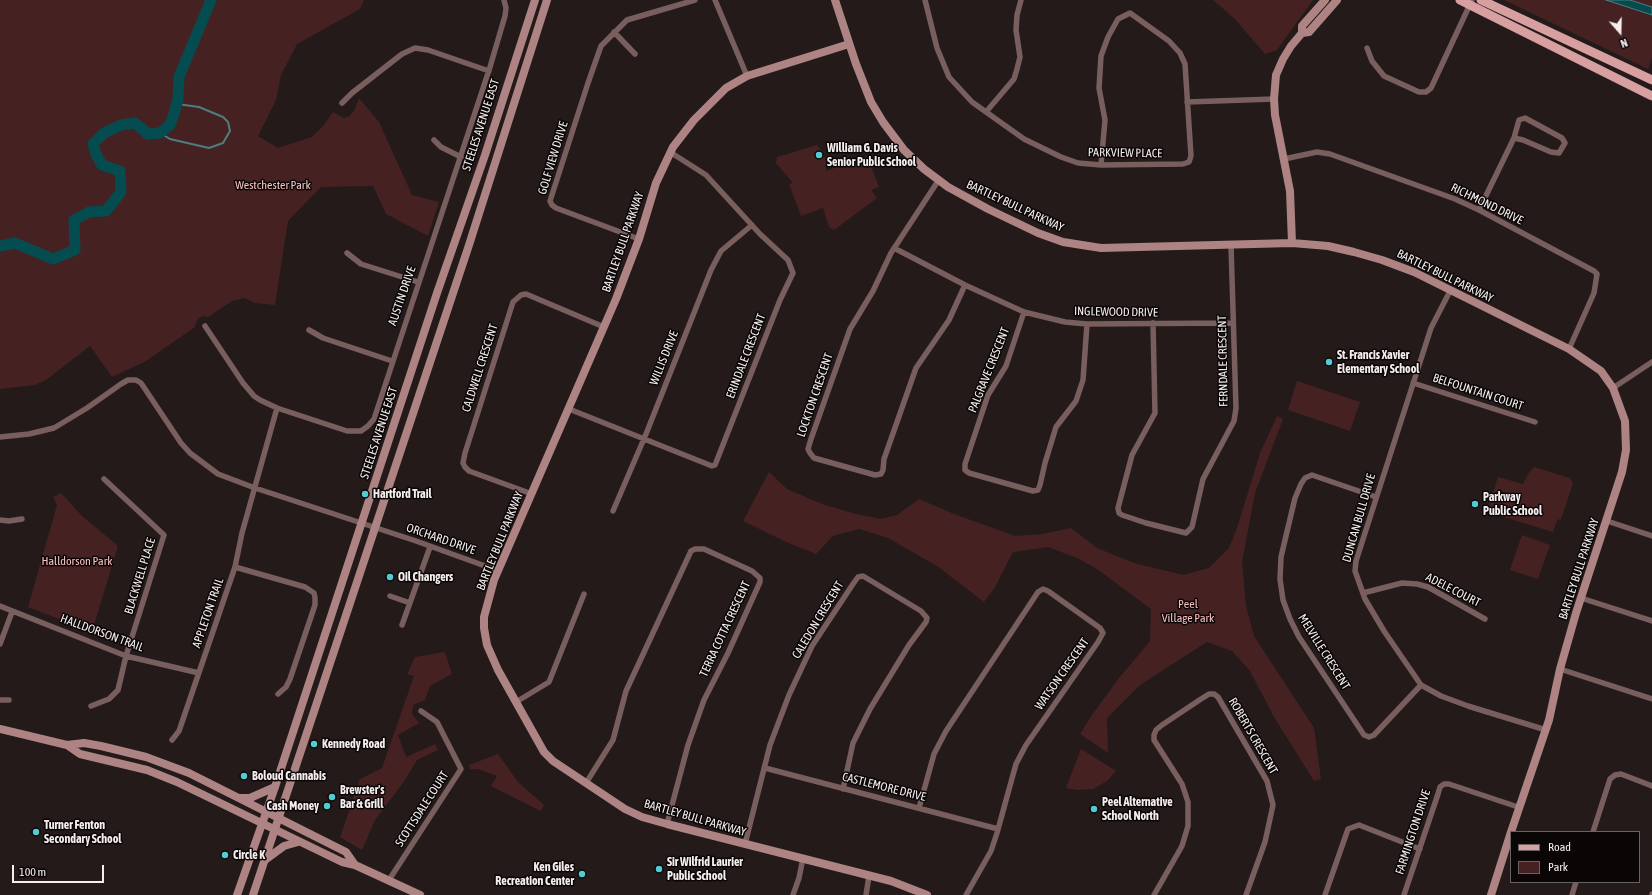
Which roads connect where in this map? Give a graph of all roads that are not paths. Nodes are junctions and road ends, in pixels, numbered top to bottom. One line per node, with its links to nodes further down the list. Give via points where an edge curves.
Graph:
1 (504, 0): 19 (street, AUSTIN DRIVE, via 505,16)
2 (534, 0): 69 (street, STEELES AVENUE EAST)
3 (547, 0): 70 (street, STEELES AVENUE EAST)
4 (695, 0): 14 (street, GOLF VIEW DRIVE, via 627,20)
5 (715, 0): 20 (street)
6 (835, 0): 16 (street, BARTLEY BULL PARKWAY)
7 (925, 0): 26 (street, PARKVIEW PLACE, via 938,48 950,77 972,102)
8 (1021, 0): 26 (street, via 1016,30 1020,57 1014,79)
9 (1325, 0): 15 (street, via 1302,26)
10 (1337, 0): 15 (street, via 1309,32)
11 (1460, 0): 13 (main road)
12 (1481, 0): 21 (main road)
13 (1471, 2): 17 (street, via 1426,92 1419,92 1384,76 1372,61); 22 (main road)
14 (614, 32): 18 (street); 36 (street, GOLF VIEW DRIVE, via 601,46 590,75 550,201 556,208)
15 (1302, 33): 23 (street, via 1291,46 1276,75)
16 (849, 44): 20 (street, BARTLEY BULL PARKWAY); 33 (street, BARTLEY BULL PARKWAY, via 871,102 883,122 904,150)
17 (1367, 48)
18 (635, 54)
19 (489, 71): 25 (street, via 428,50 409,49); 30 (street, AUSTIN DRIVE)
20 (747, 76): 29 (street, BARTLEY BULL PARKWAY, via 726,88 694,120)
21 (1652, 79): 22 (street)
22 (1649, 94)
23 (1274, 99): 24 (street); 31 (street)
24 (1187, 102): 32 (street, PARKVIEW PLACE, via 1191,156 1189,162); 32 (street, via 1184,64 1180,53 1169,41 1134,15 1130,13 1118,19 1100,56 1099,88 1105,120)
25 (342, 103)
26 (986, 112): 32 (street, PARKVIEW PLACE, via 1024,139 1061,157 1078,163)
27 (1514, 138): 27 (street, via 1519,120 1525,118 1562,138 1566,143 1559,153); 34 (street)
28 (434, 140): 30 (street, via 441,147)
29 (670, 152): 35 (street, ERINDALE CRESCENT, via 706,174); 36 (street, BARTLEY BULL PARKWAY, via 656,183)
30 (461, 157): 41 (street, AUSTIN DRIVE)
31 (1284, 159): 34 (street, RICHMOND DRIVE, via 1317,152 1330,154); 37 (street, via 1290,191)
32 (1101, 165)
33 (938, 181): 38 (street, BARTLEY BULL PARKWAY, via 988,209 1062,242 1100,248); 39 (street, LOCKTON CRESCENT)
34 (1479, 210): 51 (street, RICHMOND DRIVE, via 1597,274 1594,293)
35 (752, 225): 60 (street, WILLIS DRIVE, via 721,251 711,270); 60 (street, ERINDALE CRESCENT, via 788,260 793,273 715,465)
36 (639, 239): 49 (street, BARTLEY BULL PARKWAY)
37 (1292, 243): 38 (street, BARTLEY BULL PARKWAY); 43 (street, BARTLEY BULL PARKWAY, via 1328,246 1382,260 1414,272)
38 (1231, 245): 46 (street, FERNDALE CRESCENT)
39 (894, 248): 42 (street, INGLEWOOD DRIVE); 42 (street, LOCKTON CRESCENT, via 873,291 850,329 808,449 814,458 875,476 881,474 916,368 949,320)
40 (347, 253): 41 (street, via 361,264)
41 (418, 282): 52 (street, AUSTIN DRIVE)
42 (965, 285): 44 (street, INGLEWOOD DRIVE)
43 (1450, 291): 51 (street, BARTLEY BULL PARKWAY); 54 (street, DUNCAN BULL DRIVE, via 1431,328)
44 (1024, 312): 47 (street, INGLEWOOD DRIVE, via 1065,322); 47 (street, PALGRAVE CRESCENT, via 1006,366 988,395 965,470 969,474 1032,491 1038,490 1056,428 1076,401 1083,380)
45 (1153, 323): 46 (street, INGLEWOOD DRIVE); 46 (street, FERNDALE CRESCENT, via 1155,413 1132,455 1118,508 1122,515 1146,524 1186,533 1192,527 1203,479 1234,421 1236,408); 47 (street, INGLEWOOD DRIVE)
46 (1233, 323)
47 (1087, 324)
48 (205, 326): 56 (street, AUSTIN DRIVE, via 250,392)
49 (604, 327): 57 (street, BARTLEY BULL PARKWAY); 63 (street, CALDWELL CRESCENT, via 526,294 513,302 463,463 469,471)
50 (309, 330): 52 (street, via 323,338)
51 (1569, 349): 55 (street, BARTLEY BULL PARKWAY, via 1601,372)
52 (392, 361): 56 (street, AUSTIN DRIVE, via 374,419 360,431 347,431)
53 (1652, 362): 55 (street)
54 (1413, 383): 58 (street, BELFOUNTAIN COURT); 64 (street, DUNCAN BULL DRIVE)
55 (1613, 388): 68 (street, BARTLEY BULL PARKWAY, via 1625,421 1626,450)
56 (277, 408): 62 (street)
57 (569, 409): 60 (street, ERINDALE CRESCENT); 63 (street, BARTLEY BULL PARKWAY)
58 (1535, 422)
59 (0, 437): 62 (street, via 54,428 88,408 120,384 136,380 141,383 190,453 218,474)
60 (644, 439): 65 (street, WILLIS DRIVE)
61 (104, 479): 86 (street, BLACKWELL PLACE, via 164,534)
62 (255, 488): 69 (street); 73 (street, APPLETON TRAIL)
63 (532, 494): 74 (street, BARTLEY BULL PARKWAY)
64 (1376, 497): 75 (street, DUNCAN BULL DRIVE, via 1356,561 1355,571); 89 (street, MELVILLE CRESCENT, via 1312,475 1306,478 1295,498 1281,557 1280,579 1283,600 1299,637 1364,735 1374,735)
65 (613, 511)
66 (22, 519): 67 (street)
67 (0, 520)
68 (1607, 521): 71 (street); 78 (street, BARTLEY BULL PARKWAY)
69 (362, 523): 70 (street); 104 (street, STEELES AVENUE EAST)
70 (375, 528): 72 (street, ORCHARD DRIVE); 110 (street, STEELES AVENUE EAST)
71 (1652, 536)
72 (430, 547): 74 (street, ORCHARD DRIVE); 79 (street)
73 (235, 567): 88 (street, APPLETON TRAIL); 90 (street, via 305,587 314,593 315,605 290,679)
74 (499, 571): 94 (street, BARTLEY BULL PARKWAY, via 487,605 484,628 487,645)
75 (1363, 593): 82 (street, ADELE COURT, via 1402,583 1417,584 1428,587); 89 (street, DUNCAN BULL DRIVE, via 1384,632)
76 (584, 594): 94 (street, via 549,682)
77 (390, 596): 79 (street)
78 (1581, 598): 83 (street); 87 (street, BARTLEY BULL PARKWAY)
79 (410, 603): 84 (street)
80 (0, 606): 81 (street, HALLDORSON TRAIL)
81 (12, 612): 85 (street); 86 (street, HALLDORSON TRAIL)
82 (1486, 619)
83 (1652, 621)
84 (402, 625)
85 (0, 644)
86 (126, 656): 88 (street, HALLDORSON TRAIL); 95 (street, via 118,690 109,699)
87 (1560, 669): 91 (street); 98 (street, BARTLEY BULL PARKWAY)
88 (199, 673): 99 (street, APPLETON TRAIL, via 180,731)
89 (1421, 685): 98 (street, DUNCAN BULL DRIVE, via 1468,706)
90 (278, 694)
91 (1652, 699)
92 (0, 700): 93 (street)
93 (9, 700)
94 (516, 702): 102 (street, BARTLEY BULL PARKWAY, via 544,752)
95 (91, 706)
96 (421, 711): 125 (street, SCOTTSDALE COURT, via 437,722 461,769)
97 (0, 729): 100 (street)
98 (1546, 730): 107 (street, BARTLEY BULL PARKWAY)
99 (172, 740)
100 (67, 745): 106 (street, via 84,743 146,757 189,773); 111 (street, via 80,754 147,770 177,782)
101 (765, 768): 105 (street, CASTLEMORE DRIVE); 105 (street, CALEDON CRESCENT, via 770,745 789,695 812,646 852,584 858,577 863,576 921,611 927,618 870,709 853,743); 119 (street, CALEDON CRESCENT)
102 (586, 783): 112 (street, BARTLEY BULL PARKWAY, via 625,809); 112 (street, TERRA COTTA CRESCENT, via 613,740 626,691 690,551 704,549 752,571 760,578 760,582 704,700 688,745)
103 (1652, 786): 116 (street, via 1622,774 1615,775 1610,779)
104 (274, 788): 106 (street, via 250,798); 109 (street, STEELES AVENUE EAST)
105 (843, 789): 108 (street, CASTLEMORE DRIVE)
106 (239, 798): 109 (street)
107 (1518, 807): 115 (street, BARTLEY BULL PARKWAY); 120 (street, FARMINGTON DRIVE, via 1444,784 1440,787)
108 (919, 808): 113 (street, CASTLEMORE DRIVE); 113 (street, WATSON CRESCENT, via 934,754 946,731 1038,592 1043,589 1100,628 1103,633 1026,745 1016,764)
109 (265, 812): 110 (street); 111 (street, STEELES AVENUE EAST)
110 (278, 818): 114 (street, STEELES AVENUE EAST); 123 (street, via 346,852)
111 (262, 824): 114 (street); 127 (street, STEELES AVENUE EAST)
112 (667, 824): 119 (street, BARTLEY BULL PARKWAY)
113 (998, 829): 133 (street, WATSON CRESCENT, via 991,851)
114 (275, 831): 118 (street); 122 (street, STEELES AVENUE EAST)
115 (1511, 831)
116 (1593, 831)
117 (1510, 835): 138 (street, BARTLEY BULL PARKWAY)
118 (298, 842): 122 (street, via 284,846); 123 (street, via 342,862)
119 (745, 844): 121 (street, BARTLEY BULL PARKWAY)
120 (1420, 849): 136 (street, via 1358,825 1348,829); 137 (street, FARMINGTON DRIVE)
121 (803, 858): 124 (street, BARTLEY BULL PARKWAY); 130 (street)
122 (264, 861): 128 (street, STEELES AVENUE EAST)
123 (355, 864): 125 (street)
124 (869, 876): 131 (street); 132 (street, BARTLEY BULL PARKWAY, via 891,881)
125 (389, 880): 129 (street)
126 (1576, 883): 139 (street)
127 (238, 895)
128 (253, 895)
129 (420, 895)
130 (793, 895)
131 (866, 895)
132 (927, 895)
133 (966, 895)
134 (1154, 895): 135 (street, ROBERTS CRESCENT, via 1182,846 1188,826 1188,802 1182,784 1154,740 1154,735 1162,725 1208,694 1218,697 1267,781 1273,805 1266,842)
135 (1246, 895)
136 (1325, 895)
137 (1404, 895)
138 (1491, 895)
139 (1572, 895)

